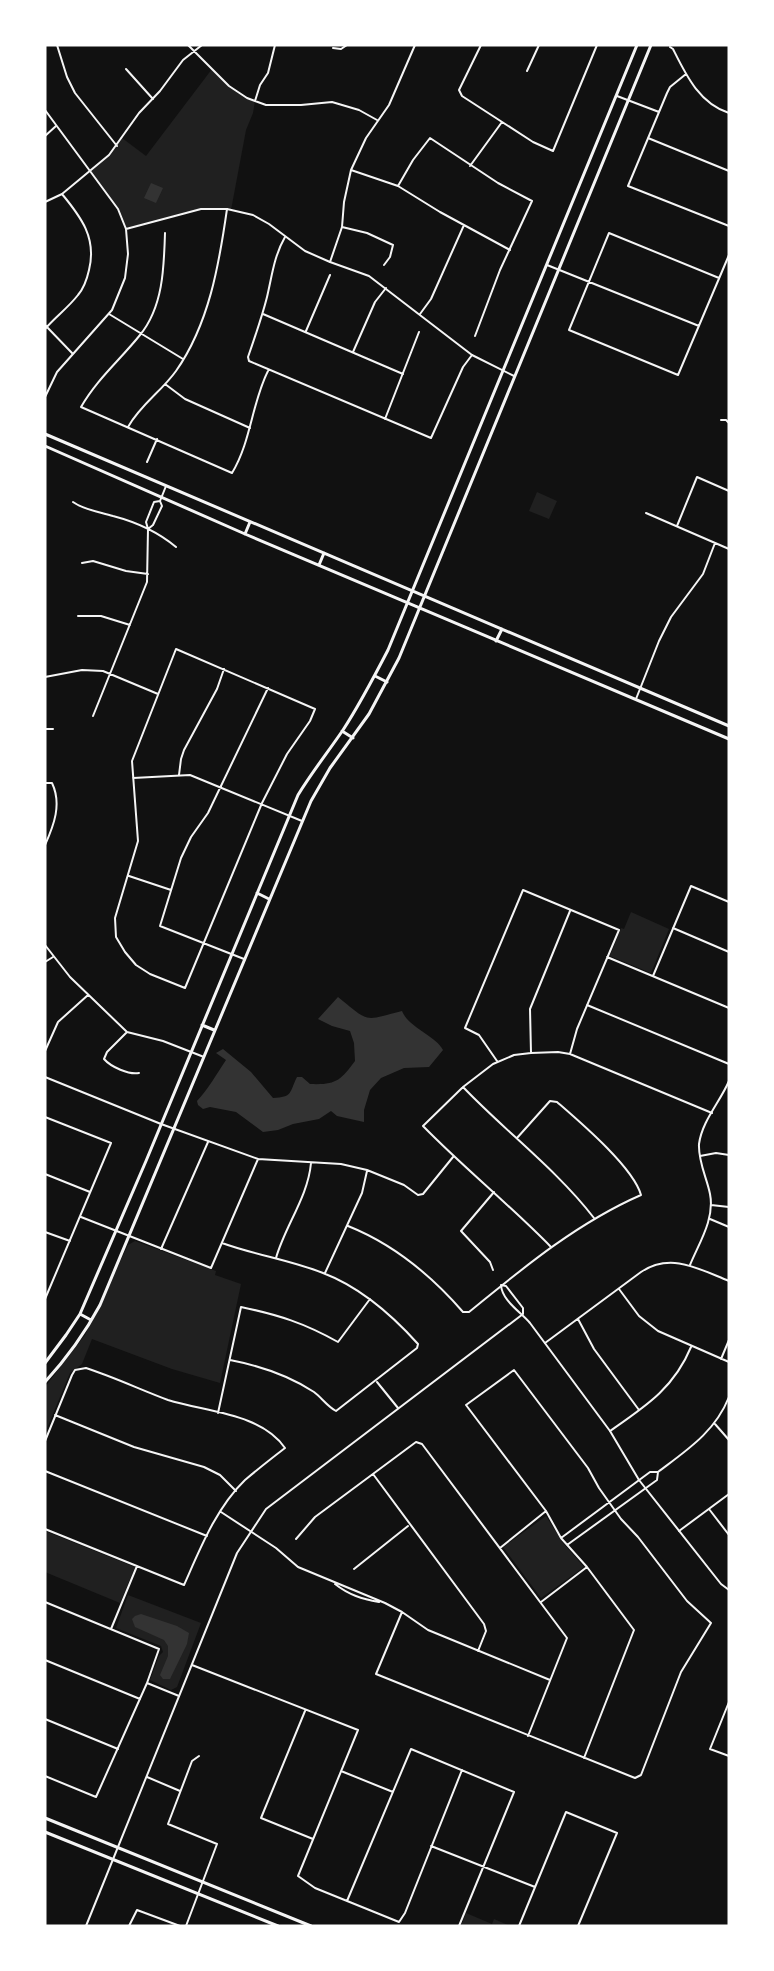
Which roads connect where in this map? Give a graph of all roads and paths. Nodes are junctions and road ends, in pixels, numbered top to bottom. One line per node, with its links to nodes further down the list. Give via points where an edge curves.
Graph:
1 (57, 45): 31 (street, via 75,93)
2 (188, 45): 15 (street)
3 (202, 45): 15 (street)
4 (275, 45): 21 (street)
5 (347, 45): 14 (street)
6 (415, 45): 26 (street, via 389,105)
7 (480, 45): 27 (street, via 459,90 462,96)
8 (539, 45): 17 (street)
9 (591, 45): 12 (street)
10 (637, 45): 19 (main road)
11 (651, 45): 22 (main road)
12 (597, 46): 27 (street, via 553,151)
13 (670, 47): 18 (street)
14 (333, 48)
15 (194, 50): 20 (street); 21 (street, via 238,93)
16 (126, 69): 20 (street)
17 (527, 71)
18 (686, 74): 24 (street, via 670,87); 25 (street, via 712,105)
19 (615, 96): 22 (street); 50 (main road)
20 (153, 99): 31 (street)
21 (255, 101): 26 (street, via 266,105 332,102)
22 (628, 101): 24 (street); 51 (main road)
23 (45, 110): 28 (street)
24 (659, 112): 30 (street)
25 (729, 113)
26 (378, 120): 33 (street)
27 (502, 122): 32 (street)
28 (56, 126): 29 (street); 35 (street)
29 (45, 136)
30 (648, 137): 34 (street); 41 (street, via 628,186)
31 (117, 146): 35 (street)
32 (470, 166): 36 (street, via 430,138); 46 (street, via 532,201)
33 (351, 170): 36 (street); 42 (street)
34 (729, 171)
35 (90, 172): 37 (street); 43 (street, via 114,203)
36 (398, 186): 40 (street)
37 (62, 194): 38 (street); 60 (street, via 85,225 91,257 86,281 78,295)
38 (45, 202)
39 (227, 209): 43 (street, via 190,211); 45 (street, via 253,215); 68 (street, via 208,305)
40 (464, 225): 46 (street); 58 (street, via 432,298)
41 (729, 226)
42 (342, 227): 48 (street); 49 (street, via 393,245)
43 (126, 230): 56 (street, via 125,278)
44 (165, 233): 63 (street, via 160,289)
45 (285, 237): 48 (street); 57 (street)
46 (510, 250): 64 (street)
47 (729, 255): 53 (street)
48 (330, 262): 55 (street, via 369,276)
49 (384, 265)
50 (547, 266): 51 (street); 70 (main road)
51 (559, 270): 54 (street); 72 (main road)
52 (330, 275): 61 (street)
53 (719, 278): 54 (street, via 609,234); 59 (street)
54 (589, 283): 59 (street); 59 (street, via 569,330 678,375)
55 (386, 288): 58 (street); 66 (street, via 375,302)
56 (109, 314): 63 (street); 65 (street)
57 (263, 314): 61 (street); 69 (street, via 248,360)
58 (420, 314): 67 (street)
59 (699, 326)
60 (46, 327): 65 (street)
61 (306, 331): 66 (street)
62 (419, 332): 71 (street)
63 (141, 333): 68 (street); 78 (street, via 106,371 81,407)
64 (475, 336)
65 (72, 352): 74 (street)
66 (353, 352): 71 (street)
67 (472, 355): 70 (street); 75 (street, via 430,438)
68 (183, 359): 73 (street)
69 (268, 371): 75 (street); 79 (street)
70 (503, 371): 72 (street); 100 (main road)
71 (403, 374): 75 (street)
72 (514, 376): 101 (main road)
73 (165, 384): 78 (street, via 142,405); 79 (street, via 185,399)
74 (45, 397)
75 (385, 419)
76 (721, 420): 77 (street)
77 (729, 423)
78 (128, 427): 81 (street)
79 (249, 428): 81 (street, via 232,473)
80 (45, 434): 84 (main road)
81 (157, 439): 83 (street)
82 (45, 447): 86 (main road)
83 (147, 462)
84 (166, 486): 86 (street); 89 (main road)
85 (729, 491): 90 (street, via 697,477)
86 (161, 499): 91 (street, via 162,506); 91 (street, via 154,502 146,522); 92 (main road)
87 (73, 502): 91 (street)
88 (646, 513): 90 (street)
89 (250, 522): 92 (main road); 96 (main road)
90 (677, 526): 93 (street)
91 (148, 529): 94 (street); 99 (street)
92 (245, 534): 98 (main road)
93 (715, 543): 95 (street); 114 (street, via 703,574 667,625)
94 (176, 547)
95 (729, 549)
96 (324, 553): 98 (main road); 100 (main road)
97 (82, 563): 99 (street, via 93,561)
98 (319, 565): 102 (main road)
99 (148, 574): 105 (street)
100 (413, 591): 101 (main road); 102 (main road)
101 (424, 596): 103 (main road); 106 (main road)
102 (408, 603): 103 (main road); 110 (main road)
103 (419, 608): 107 (main road); 112 (main road)
104 (78, 616): 105 (street, via 100,616)
105 (130, 625): 109 (street)
106 (502, 629): 107 (main road); 114 (main road)
107 (496, 641): 116 (main road)
108 (224, 669): 113 (street); 115 (street, via 176,649); 124 (street, via 184,750)
109 (111, 673): 111 (street, via 81,670); 115 (street); 117 (street)
110 (375, 676): 112 (main road); 121 (main road)
111 (45, 677)
112 (388, 683): 122 (main road)
113 (268, 688): 127 (street); 128 (street, via 315,709)
114 (640, 688): 116 (street); 118 (main road)
115 (158, 694): 125 (street, via 132,761)
116 (636, 699): 123 (main road)
117 (93, 716)
118 (729, 726)
119 (45, 729): 120 (street)
120 (53, 729)
121 (342, 731): 122 (main road); 129 (main road, via 314,767)
122 (353, 738): 130 (main road, via 320,785)
123 (729, 739)
124 (179, 775): 125 (street); 127 (street)
125 (132, 778): 132 (street, via 138,841)
126 (45, 783): 131 (street, via 52,783 57,809)
127 (219, 785): 128 (street); 133 (street, via 208,813 181,858)
128 (262, 803): 129 (street); 139 (street)
129 (289, 815): 130 (street); 134 (main road)
130 (302, 821): 135 (main road)
131 (45, 845)
132 (129, 876): 133 (street); 139 (street, via 115,918 116,937 136,965 185,988)
133 (171, 890): 139 (street, via 160,926)
134 (257, 893): 135 (main road); 142 (main road)
135 (269, 899): 145 (main road)
136 (729, 902): 138 (street, via 691,886)
137 (571, 910): 144 (street, via 618,930); 156 (street, via 531,1009); 159 (street, via 523,890 465,1028 482,1038)
138 (673, 928): 141 (street); 147 (street)
139 (203, 943): 142 (street)
140 (45, 945): 143 (street)
141 (729, 952)
142 (232, 954): 145 (street); 151 (main road)
143 (53, 957): 146 (street); 148 (street)
144 (607, 957): 147 (street); 149 (street)
145 (244, 959): 152 (main road)
146 (45, 962)
147 (653, 976): 150 (street)
148 (88, 995): 153 (street); 154 (street, via 58,1022)
149 (587, 1005): 157 (street); 160 (street)
150 (729, 1008)
151 (202, 1025): 152 (main road); 155 (main road)
152 (215, 1030): 158 (main road)
153 (127, 1032): 155 (street); 161 (street, via 104,1059 133,1074)
154 (45, 1051)
155 (191, 1052): 158 (street); 167 (main road)
156 (531, 1053): 157 (street); 159 (street)
157 (570, 1054): 165 (street)
158 (204, 1057): 168 (main road)
159 (498, 1062): 164 (street)
160 (729, 1064)
161 (139, 1073)
162 (45, 1077): 167 (street)
163 (729, 1081): 165 (street)
164 (463, 1087): 169 (street); 173 (street, via 423,1126)
165 (712, 1113): 172 (street, via 700,1138)
166 (45, 1117): 178 (street, via 111,1143)
167 (161, 1124): 168 (street); 187 (main road)
168 (175, 1129): 170 (street); 189 (main road)
169 (517, 1138): 183 (street); 183 (street, via 552,1100 623,1166 639,1186 641,1195)
170 (208, 1141): 174 (street); 193 (street)
171 (729, 1155): 172 (street)
172 (700, 1156): 180 (street)
173 (453, 1157): 176 (street, via 423,1194 418,1195); 179 (street)
174 (258, 1160): 175 (street); 191 (street)
175 (311, 1163): 176 (street); 194 (street, via 308,1181)
176 (367, 1170): 185 (street)
177 (45, 1174): 178 (street)
178 (91, 1192): 182 (street)
179 (494, 1192): 192 (street); 196 (street, via 461,1232)
180 (711, 1205): 181 (street); 184 (street)
181 (729, 1207)
182 (81, 1217): 187 (street); 190 (street)
183 (594, 1218): 192 (street)
184 (710, 1219): 186 (street); 195 (street)
185 (348, 1226): 197 (street); 199 (street, via 391,1248 463,1312 469,1312)
186 (729, 1227)
187 (115, 1231): 189 (street); 204 (main road)
188 (45, 1232): 190 (street)
189 (128, 1236): 193 (street); 207 (main road)
190 (70, 1241): 201 (street)
191 (222, 1243): 193 (street, via 211,1268); 194 (street)
192 (552, 1247): 199 (street)
193 (161, 1249)
194 (276, 1258): 197 (street)
195 (690, 1265): 198 (street); 200 (street, via 672,1262 653,1266)
196 (493, 1270)
197 (325, 1273): 203 (street)
198 (729, 1281)
199 (501, 1286): 205 (street); 205 (street, via 506,1286 523,1308)
200 (619, 1289): 206 (street); 210 (street, via 648,1324)
201 (47, 1291): 202 (street)
202 (45, 1299)
203 (370, 1299): 212 (street, via 338,1342 290,1318 241,1307); 215 (street, via 418,1344)
204 (80, 1314): 207 (main road); 214 (main road)
205 (523, 1314): 209 (street); 218 (street)
206 (578, 1319): 209 (street); 219 (street, via 594,1349)
207 (91, 1321): 216 (main road)
208 (729, 1340): 211 (street)
209 (545, 1343): 223 (street)
210 (691, 1347): 211 (street); 219 (street, via 672,1382)
211 (721, 1359): 213 (street)
212 (230, 1360): 215 (street, via 295,1380 336,1411); 220 (street)
213 (729, 1362)
214 (45, 1363)
215 (376, 1381): 218 (street)
216 (45, 1382)
217 (729, 1397): 222 (street)
218 (398, 1408): 241 (street, via 266,1509)
219 (639, 1410): 223 (street)
220 (218, 1413): 221 (street, via 174,1402 81,1368 72,1375); 231 (street, via 252,1422 280,1440 285,1448)
221 (56, 1415): 225 (street); 231 (street, via 134,1447 204,1467)
222 (715, 1424): 224 (street); 227 (street)
223 (610, 1431): 229 (street)
224 (729, 1440)
225 (45, 1441)
226 (45, 1471): 243 (street)
227 (658, 1472): 229 (street); 230 (street, via 657,1480)
228 (373, 1474): 238 (street); 245 (street, via 315,1517); 247 (street, via 419,1442)
229 (639, 1479): 230 (street); 233 (street)
230 (645, 1488): 235 (street); 240 (street)
231 (236, 1491): 237 (street)
232 (729, 1494): 234 (street)
233 (609, 1504): 235 (street); 236 (street, via 588,1468 514,1370 466,1405); 244 (street)
234 (709, 1509): 240 (street); 242 (street)
235 (615, 1510): 246 (street); 272 (street, via 687,1601 711,1623 681,1672 640,1775 635,1778)
236 (546, 1511): 244 (street); 247 (street)
237 (221, 1512): 241 (street); 243 (street)
238 (409, 1526): 250 (street); 258 (street, via 484,1624 486,1631)
239 (45, 1529): 248 (street)
240 (680, 1531): 252 (street)
241 (249, 1532): 251 (street, via 298,1567); 260 (street)
242 (729, 1535)
243 (207, 1536): 248 (street, via 184,1585)
244 (561, 1538): 246 (street)
245 (296, 1539)
246 (567, 1545): 249 (street)
247 (500, 1548): 254 (street)
248 (137, 1566): 257 (street)
249 (587, 1567): 254 (street); 272 (street, via 634,1630)
250 (354, 1569)
251 (333, 1582): 255 (street); 255 (street, via 358,1598)
252 (729, 1590)
253 (45, 1602): 257 (street)
254 (541, 1602): 261 (street, via 567,1638)
255 (385, 1603): 256 (street)
256 (402, 1612): 258 (street, via 428,1630); 268 (street, via 376,1674)
257 (111, 1629): 262 (street, via 159,1649)
258 (478, 1651): 261 (street)
259 (45, 1660): 264 (street)
260 (192, 1665): 263 (street); 266 (street)
261 (550, 1680): 268 (street)
262 (147, 1683): 263 (street); 264 (street)
263 (179, 1696): 276 (street)
264 (140, 1699): 269 (street)
265 (729, 1702): 271 (street, via 710,1749)
266 (306, 1710): 274 (street, via 358,1730); 281 (street, via 261,1818)
267 (45, 1719): 269 (street)
268 (528, 1736): 272 (street)
269 (118, 1749): 275 (street, via 96,1797)
270 (199, 1756): 277 (street, via 192,1761)
271 (729, 1756)
272 (584, 1758)
273 (462, 1770): 278 (street, via 411,1749); 283 (street); 285 (street, via 514,1792)
274 (341, 1771): 278 (street); 281 (street)
275 (45, 1776)
276 (146, 1776): 277 (street); 282 (street)
277 (180, 1791): 286 (street, via 168,1824 217,1844)
278 (393, 1792): 289 (street)
279 (45, 1818): 282 (main road)
280 (45, 1832): 284 (main road)
281 (313, 1839): 289 (street, via 298,1876)
282 (117, 1846): 284 (street); 286 (main road)
283 (432, 1846): 285 (street); 289 (street, via 399,1922)
284 (112, 1859): 288 (main road); 290 (street)
285 (483, 1867): 287 (street); 296 (street)
286 (202, 1881): 288 (street); 295 (main road)
287 (535, 1887): 297 (street); 298 (street, via 566,1812 617,1833)
288 (198, 1894): 293 (street); 294 (main road)
289 (347, 1901)
290 (86, 1926)
291 (129, 1926): 292 (street, via 137,1910)
292 (180, 1926)
293 (186, 1926)
294 (278, 1926)
295 (311, 1926)
296 (459, 1926)
297 (519, 1926)
298 (578, 1926)

